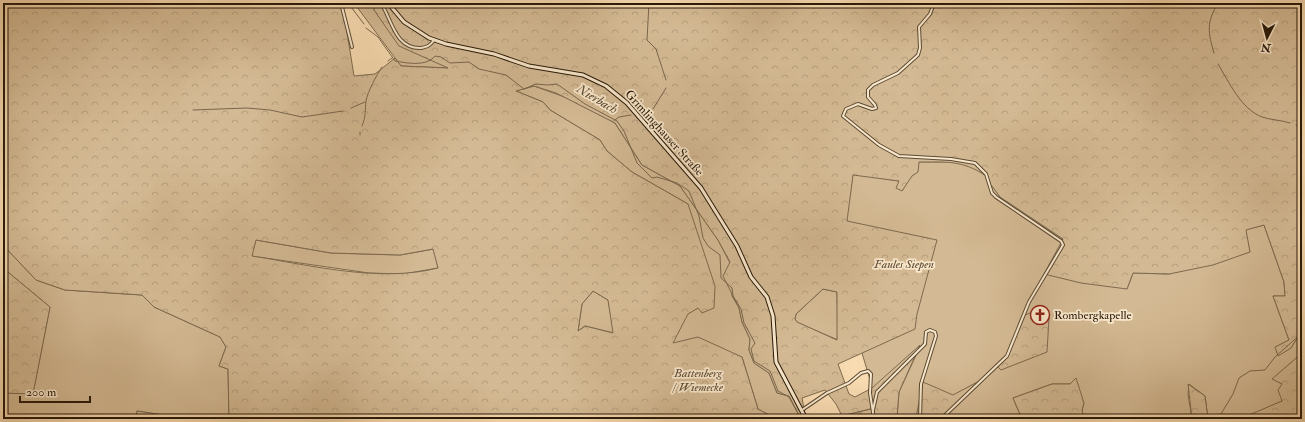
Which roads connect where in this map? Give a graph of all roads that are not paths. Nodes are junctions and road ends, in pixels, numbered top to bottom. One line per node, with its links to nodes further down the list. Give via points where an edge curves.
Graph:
1 (341, 3): 6 (street)
2 (381, 3): 5 (street, via 404,44 421,48 427,47)
3 (388, 3): 5 (main road, Grimlinghauser Straße, via 410,28)
4 (934, 3): 12 (street, via 931,12 919,27 918,55 898,73 868,90 868,97 876,108 873,110 858,104 845,110 843,116 879,145 899,156 975,163 986,174 992,193 996,197 1061,241 1063,245 1025,311 1007,356)
5 (434, 40): 7 (main road, Grimlinghauser Straße, via 494,54 529,66 583,74 603,84 627,104 701,188 738,248 751,277 767,297 772,316 777,365)
6 (352, 46)
7 (802, 410): 8 (street, via 824,395 849,383 862,372 868,371 871,374 870,393); 9 (main road, Grimlinghauser Straße)
8 (873, 410): 10 (street); 11 (street, via 877,392 921,349 926,342 926,332 930,330 935,332 936,336 921,384)
9 (806, 419)
10 (874, 419)
11 (920, 419)
12 (941, 419)

